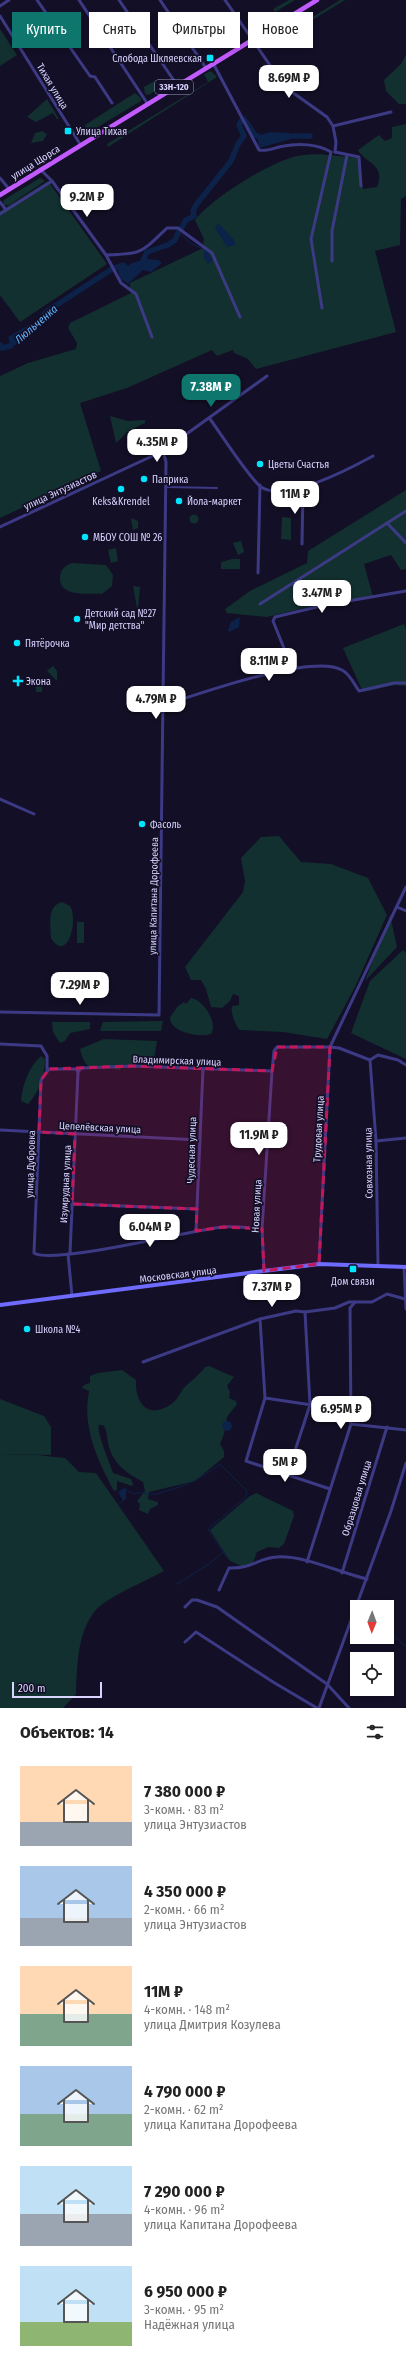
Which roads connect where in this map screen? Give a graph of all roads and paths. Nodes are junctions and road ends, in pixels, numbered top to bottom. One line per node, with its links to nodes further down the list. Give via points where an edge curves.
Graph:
1 (9, 0): 8 (street)
2 (37, 0): 17 (street)
3 (79, 0): 18 (street)
4 (119, 0): 16 (street)
5 (160, 0): 15 (street)
6 (225, 0): 11 (street)
7 (317, 0): 9 (main road, 33Н-120)
8 (0, 6)
9 (297, 12)
10 (0, 16): 21 (street, Тихая улица)
11 (248, 34)
12 (248, 42): 14 (main road, 33Н-120)
13 (258, 48): 20 (street, via 285,87 321,111)
14 (213, 63): 15 (main road, 33Н-120); 22 (street, via 259,150 302,145 323,147)
15 (206, 68): 16 (main road, 33Н-120)
16 (177, 85): 18 (main road, 33Н-120)
17 (112, 103)
18 (147, 103): 21 (main road, 33Н-120)
19 (391, 112): 20 (street)
20 (332, 126): 23 (street, via 336,142)
21 (80, 144): 25 (main road, улица Щорса)
22 (331, 152): 23 (street); 36 (street, via 311,239)
23 (335, 152): 24 (street)
24 (347, 155): 28 (street, via 359,157); 35 (street, via 332,231)
25 (40, 169): 27 (street); 29 (main road, улица Щорса)
26 (0, 178): 29 (street)
27 (52, 181): 32 (street); 34 (street)
28 (361, 186)
29 (10, 189): 30 (main road, улица Щорса)
30 (0, 195)
31 (0, 202): 32 (street)
32 (6, 210): 33 (street)
33 (0, 214)
34 (106, 255): 37 (street, via 135,254 147,247 167,228 178,228 212,253); 38 (street, via 121,283 136,294)
35 (332, 261)
36 (322, 308)
37 (240, 316)
38 (152, 337)
39 (267, 376): 40 (street, улица Энтузиастов)
40 (210, 419): 41 (street, улица Энтузиастов); 43 (street)
41 (163, 452): 45 (street, улица Капитана Дорофеева, via 166,457); 49 (street, улица Энтузиастов)
42 (373, 456): 44 (street, via 346,471)
43 (260, 485): 44 (street, via 265,489 277,491); 52 (street)
44 (303, 486): 51 (street)
45 (166, 487): 46 (street); 57 (street, улица Капитана Дорофеева)
46 (217, 488)
47 (406, 511): 48 (street)
48 (387, 523): 50 (street); 54 (street)
49 (0, 526)
50 (406, 543)
51 (302, 544)
52 (258, 573)
53 (406, 591): 55 (street, via 325,605 275,617 272,621)
54 (260, 604)
55 (292, 668): 56 (street, via 337,668 348,674 359,691 394,683); 57 (street)
56 (406, 683)
57 (164, 704): 63 (street, улица Капитана Дорофеева, via 159,1015)
58 (0, 799): 59 (street)
59 (34, 814)
60 (406, 887): 61 (street)
61 (397, 907): 62 (street); 65 (street)
62 (406, 911)
63 (0, 1012)
64 (0, 1044): 70 (street, улица Дубровка, via 41,1046 47,1056)
65 (330, 1048): 66 (street, via 339,1048); 69 (street, Новая улица, via 276,1047); 83 (street, Трудовая улица)
66 (370, 1060): 67 (street, via 378,1055 398,1060); 77 (street, Совхозная улица)
67 (406, 1065)
68 (204, 1068): 69 (street, Владимирская улица); 71 (street, Владимирская улица, via 133,1066 81,1068); 76 (street, Чудесная улица)
69 (272, 1071): 80 (street, Новая улица)
70 (47, 1072): 71 (street, via 49,1069 76,1069); 73 (street, улица Дубровка, via 41,1080)
71 (78, 1072): 74 (street, Изумрудная улица)
72 (0, 1130): 73 (street, Цепелёвская улица)
73 (39, 1132): 74 (street, Цепелёвская улица); 82 (street, улица Дубровка, via 34,1253 38,1256)
74 (75, 1134): 76 (street, Цепелёвская улица); 78 (street, Изумрудная улица)
75 (406, 1138): 77 (street)
76 (200, 1140): 79 (street, Чудесная улица)
77 (376, 1141): 84 (street, Совхозная улица)
78 (72, 1204): 79 (street); 82 (street, Изумрудная улица)
79 (196, 1210): 81 (street, Чудесная улица)
80 (262, 1229): 81 (street, via 224,1227); 86 (street, Новая улица)
81 (196, 1231): 82 (street)
82 (69, 1254): 87 (street, Изумрудная улица)
83 (319, 1264): 84 (main road, Московская улица); 86 (main road, Московская улица)
84 (378, 1265): 85 (main road, Московская улица)
85 (405, 1267): 88 (street)
86 (264, 1271): 87 (main road, Московская улица)
87 (72, 1296): 90 (main road, Московская улица)
88 (405, 1299): 89 (street, via 387,1294 372,1302); 91 (street)
89 (354, 1302): 92 (street); 97 (street, via 350,1308)
90 (0, 1305)
91 (406, 1309)
92 (305, 1312): 93 (street, via 296,1311); 96 (street)
93 (260, 1319): 94 (street); 95 (street)
94 (143, 1362)
95 (265, 1398): 96 (street); 102 (street, via 246,1461)
96 (310, 1405): 97 (street); 102 (street)
97 (352, 1411): 98 (street)
98 (351, 1424): 99 (street); 103 (street)
99 (387, 1427): 100 (street); 105 (street, Образцовая улица)
100 (406, 1430)
101 (406, 1463): 106 (street)
102 (287, 1475): 103 (street)
103 (330, 1489): 104 (street)
104 (307, 1562): 105 (street); 107 (street, via 276,1557 246,1568 229,1568)
105 (342, 1573): 106 (street)
106 (367, 1579): 110 (street)
107 (219, 1590)
108 (186, 1607): 110 (street, via 192,1600 197,1600 217,1607)
109 (185, 1642): 111 (street, via 196,1632)
110 (327, 1684): 111 (street); 112 (street)
111 (318, 1708)
112 (349, 1708)

